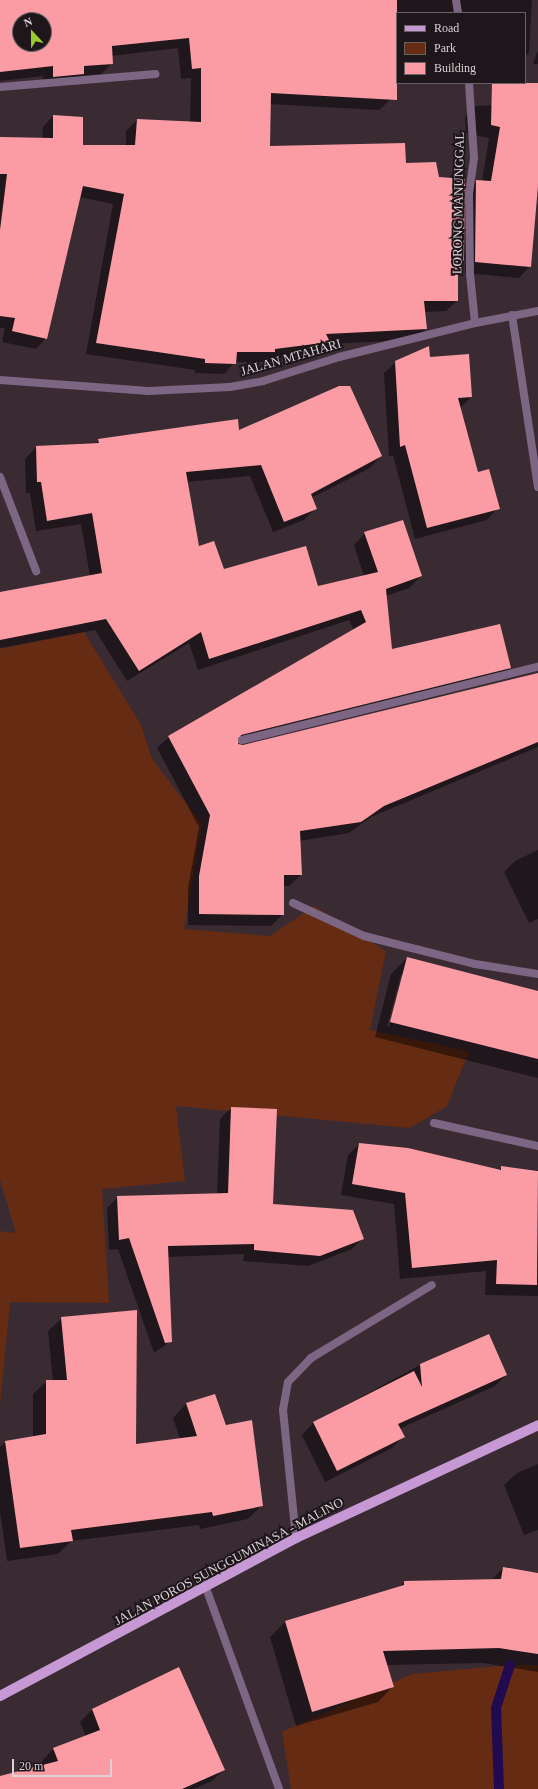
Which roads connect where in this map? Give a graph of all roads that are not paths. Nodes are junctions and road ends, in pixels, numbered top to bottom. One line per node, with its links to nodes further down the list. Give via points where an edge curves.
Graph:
1 (456, 0): 2 (street)
2 (458, 12)
3 (155, 74): 5 (street)
4 (469, 84): 8 (street, LORONG MANUNGGAL, via 474,158 469,193 469,259)
5 (0, 87)
6 (538, 311): 7 (street, JALAN MTAHARI)
7 (512, 315): 8 (street, JALAN MTAHARI); 11 (street)
8 (475, 323): 9 (street, JALAN MTAHARI, via 340,356 263,381 230,387 149,391)
9 (0, 380)
10 (0, 477): 12 (street)
11 (538, 487)
12 (36, 571)
13 (538, 667): 14 (street)
14 (242, 740)
15 (293, 903): 16 (street, via 364,936 475,964)
16 (538, 974)
17 (434, 1123): 18 (street)
18 (538, 1146)
19 (432, 1285): 21 (street, via 311,1358 288,1382 283,1410)
20 (538, 1424): 21 (main road, JALAN POROS SUNGGUMINASA - MALINO)
21 (296, 1538): 22 (main road, JALAN POROS SUNGGUMINASA - MALINO)
22 (206, 1588): 23 (main road, JALAN POROS SUNGGUMINASA - MALINO); 24 (street)
23 (0, 1696)
24 (279, 1789)

